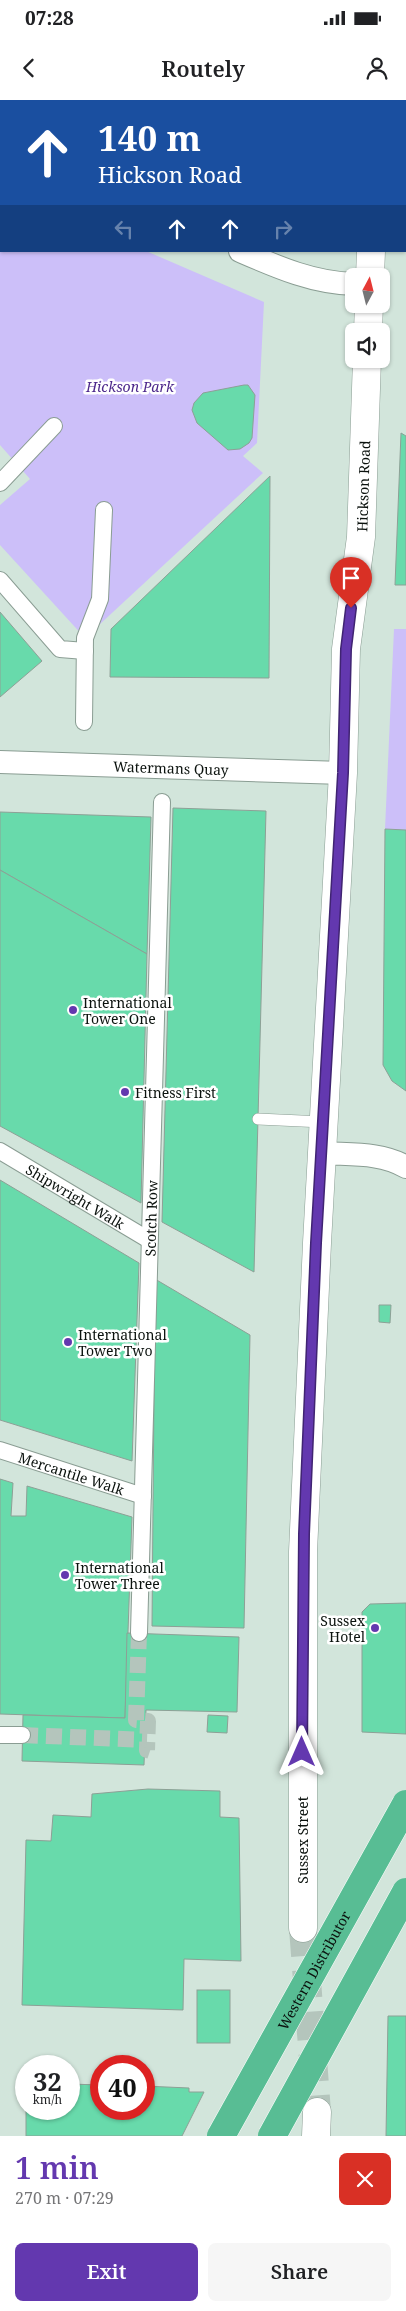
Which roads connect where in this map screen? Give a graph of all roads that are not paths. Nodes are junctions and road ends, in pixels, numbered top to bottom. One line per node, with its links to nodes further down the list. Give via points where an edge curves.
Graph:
1 (242, 252): 4 (street, via 298,275)
2 (371, 252): 3 (street)
3 (370, 268)
4 (345, 283)
5 (367, 368): 13 (street, Hickson Road, via 361,538 346,649)
6 (54, 426): 7 (street)
7 (0, 483)
8 (104, 510): 10 (street, via 100,599 85,638)
9 (0, 580): 10 (street, via 60,649)
10 (85, 651): 11 (street)
11 (84, 722)
12 (0, 762): 13 (street, Watermans Quay)
13 (343, 773): 16 (street, Hickson Road)
14 (162, 802): 20 (street, Scotch Row)
15 (258, 1119): 16 (lane)
16 (323, 1122): 18 (street, Hickson Road)
17 (0, 1151): 20 (street, Shipwright Walk)
18 (322, 1153): 19 (street, via 377,1156); 28 (street, Sussex Street, via 303,1552)
19 (406, 1166)
20 (149, 1240): 22 (street, Scotch Row)
21 (0, 1450): 22 (street, Mercantile Walk)
22 (143, 1496): 23 (street, Scotch Row)
23 (139, 1633)
24 (0, 1735): 25 (street)
25 (22, 1736)
26 (406, 1804): 29 (highway, Western Distributor, bridge)
27 (406, 1892): 30 (highway, bridge)
28 (302, 1928)
29 (221, 2136)
30 (272, 2136)

